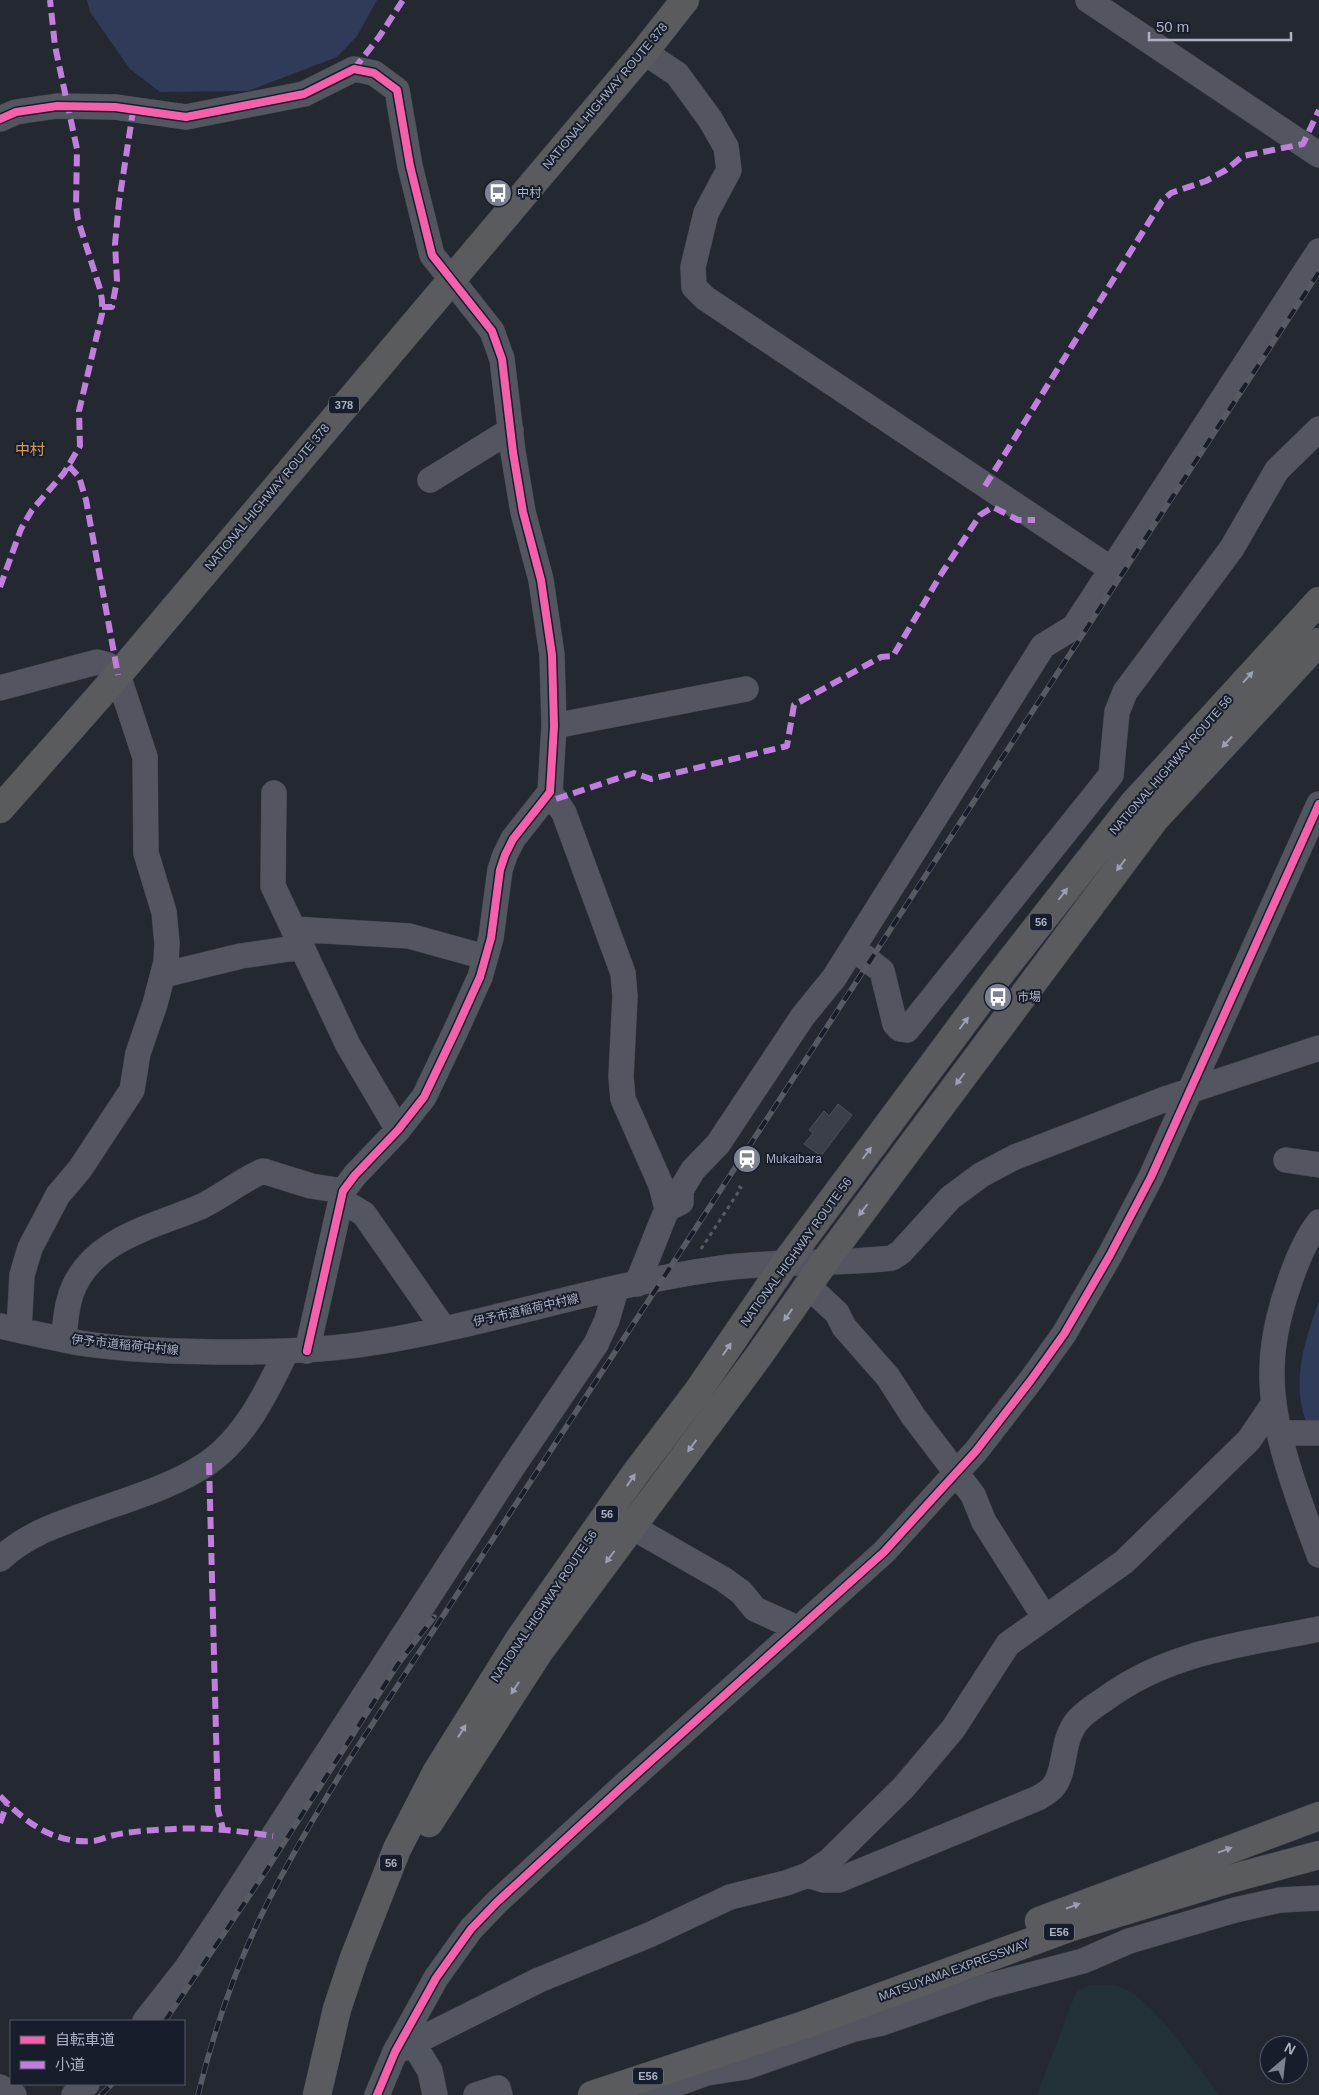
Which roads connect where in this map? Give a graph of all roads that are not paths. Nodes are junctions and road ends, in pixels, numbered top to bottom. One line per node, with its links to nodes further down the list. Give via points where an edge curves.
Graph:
1 (1088, 0): 5 (street)
2 (677, 4): 3 (highway, NATIONAL HIGHWAY ROUTE 378 / 378)
3 (644, 52): 7 (highway, NATIONAL HIGHWAY ROUTE 378 / 378); 11 (street, via 677,74 726,147 729,170 706,213 693,267 694,287 714,304)
4 (0, 119): 7 (street, via 16,112 57,106 115,107 186,117 304,94 354,69 374,73 397,90 410,166 432,254)
5 (1319, 155)
6 (1319, 251): 11 (street)
7 (451, 279): 9 (street, via 492,331 502,359); 14 (highway, NATIONAL HIGHWAY ROUTE 378 / 378)
8 (1319, 429): 23 (street, via 1277,470 1232,548 1125,692 1116,712 1111,775 907,1030 895,1024 882,971)
9 (511, 430): 10 (street); 17 (street, via 523,512 541,580 548,627)
10 (430, 480)
11 (1111, 569): 23 (street, via 1074,628 1043,646)
12 (1319, 601): 35 (highway, NATIONAL HIGHWAY ROUTE 56 / 56, one-way to 12, via 997,978 1133,804)
13 (1319, 642): 34 (highway, NATIONAL HIGHWAY ROUTE 56 / 56, one-way to 34, via 1155,819)
14 (118, 675): 15 (street, via 97,662); 21 (highway, NATIONAL HIGHWAY ROUTE 378 / 378); 25 (street, via 145,757 146,853 164,912 167,935)
15 (0, 688)
16 (746, 689): 17 (street)
17 (554, 726): 18 (street)
18 (550, 792): 24 (street, via 513,839 500,870); 32 (street, via 564,813 623,973 623,1099 661,1185)
19 (274, 794): 22 (street, via 273,886)
20 (1319, 804): 27 (street)
21 (0, 809)
22 (297, 938): 24 (street, via 409,936); 25 (street); 28 (street, via 348,1045)
23 (853, 948): 32 (street, via 803,1016 718,1144 693,1170 681,1190 681,1202)
24 (486, 957): 28 (street, via 480,977 424,1096)
25 (163, 975): 38 (street, via 138,1054 132,1090 80,1169 58,1195 30,1248)
26 (1319, 1048): 27 (street, 伊予市道稲荷中村線)
27 (1189, 1091): 34 (street, 伊予市道稲荷中村線, via 1015,1157 982,1175 950,1198 892,1258); 45 (street, via 1142,1194 1064,1334)
28 (398, 1130): 31 (street, via 355,1175)
29 (1286, 1160): 30 (street)
30 (1319, 1165)
31 (342, 1196): 39 (street, via 364,1214); 40 (street, via 264,1171 201,1206 122,1238 101,1252 71,1292); 41 (street)
32 (667, 1209): 36 (street)
33 (1319, 1222): 42 (street, via 1294,1268 1282,1304 1272,1371)
34 (826, 1260): 35 (street, 伊予市道稲荷中村線); 37 (highway, NATIONAL HIGHWAY ROUTE 56 / 56)
35 (786, 1262): 36 (street, 伊予市道稲荷中村線, via 716,1269); 56 (highway, NATIONAL HIGHWAY ROUTE 56 / 56, one-way to 35, via 397,1849 436,1773 520,1638 635,1474 698,1391)
36 (627, 1286): 39 (street, 伊予市道稲荷中村線); 57 (street, via 596,1344 186,1969)
37 (808, 1286): 45 (street, via 836,1313 844,1327 888,1377); 46 (highway, NATIONAL HIGHWAY ROUTE 56 / 56, one-way to 46)
38 (9, 1328): 40 (street, 伊予市道稲荷中村線)
39 (444, 1329): 41 (street, 伊予市道稲荷中村線, via 377,1342)
40 (64, 1339): 41 (street, 伊予市道稲荷中村線, via 165,1351)
41 (296, 1352): 48 (street, via 245,1425 209,1462 154,1490 35,1533 15,1545)
42 (1274, 1403): 43 (street); 49 (street, via 1248,1440 1124,1562)
43 (1281, 1433): 44 (street); 47 (street, via 1292,1478)
44 (1319, 1433)
45 (956, 1474): 49 (street, via 973,1495 984,1522); 50 (street, via 884,1552)
46 (632, 1526): 50 (street, via 723,1579 741,1592 755,1609); 56 (highway, NATIONAL HIGHWAY ROUTE 56 / 56, one-way to 56, via 539,1652 465,1765 410,1854)
47 (1319, 1555)
48 (0, 1560)
49 (1045, 1618): 54 (street, via 1008,1644 953,1729 904,1787 829,1861)
50 (797, 1628): 59 (street, via 556,1847 471,1929 436,1978)
51 (1319, 1629): 54 (street, via 1210,1651 1152,1670 1126,1684 1078,1720 1064,1748 1060,1776 1053,1787 1038,1798 839,1880)
52 (1319, 1816): 58 (highway, one-way to 52, via 1064,1910)
53 (1319, 1855): 58 (highway, MATSUYAMA EXPRESSWAY / E56, via 1074,1926)
54 (808, 1875): 59 (street, via 730,1896 650,1935 539,1980)
55 (1319, 1898): 70 (street, via 1260,1903 1128,1941 1083,1961 988,1986 746,2067 708,2072)
56 (354, 1958): 64 (highway, NATIONAL HIGHWAY ROUTE 56 / 56, via 337,2009)
57 (146, 2020)
58 (804, 2025): 69 (highway, MATSUYAMA EXPRESSWAY / E56)
59 (404, 2048): 65 (street); 66 (street, via 430,2071)
60 (85, 2085): 63 (street)
61 (0, 2087): 62 (street)
62 (14, 2095)
63 (74, 2095)
64 (317, 2095)
65 (377, 2095)
66 (435, 2095)
67 (476, 2095): 68 (street, via 498,2088)
68 (500, 2095)
69 (592, 2095)
70 (645, 2095)

